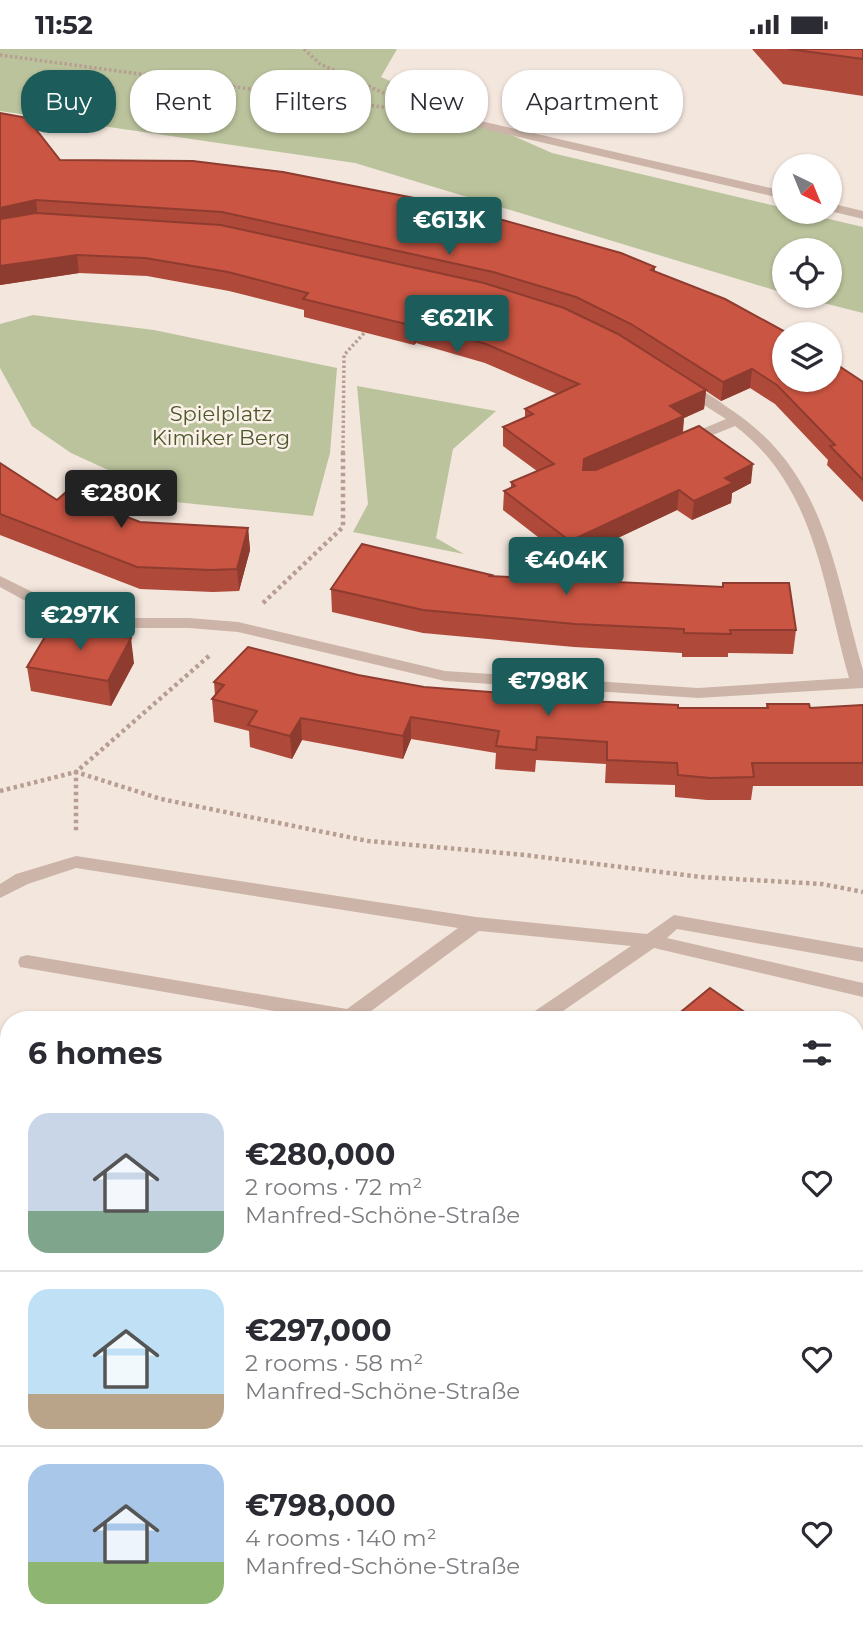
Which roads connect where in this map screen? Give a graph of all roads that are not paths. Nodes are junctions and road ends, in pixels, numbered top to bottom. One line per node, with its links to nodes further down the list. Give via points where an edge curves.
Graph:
1 (488, 127): 2 (street)
2 (772, 192)
3 (842, 210): 4 (street)
4 (863, 215)
5 (679, 383): 6 (street)
6 (736, 419): 7 (street); 9 (street, via 769,447 792,477 818,534)
7 (671, 448)
8 (0, 581): 9 (street, via 91,623 238,627 445,676 698,693)
9 (861, 683)
10 (0, 892): 11 (street, via 22,879 76,862)
11 (476, 923): 12 (street); 17 (street)
12 (651, 941): 13 (street, via 674,922); 15 (street); 18 (street)
13 (863, 955)
14 (27, 962): 16 (street)
15 (863, 990)
16 (315, 1011)
17 (358, 1011)
18 (549, 1011)

